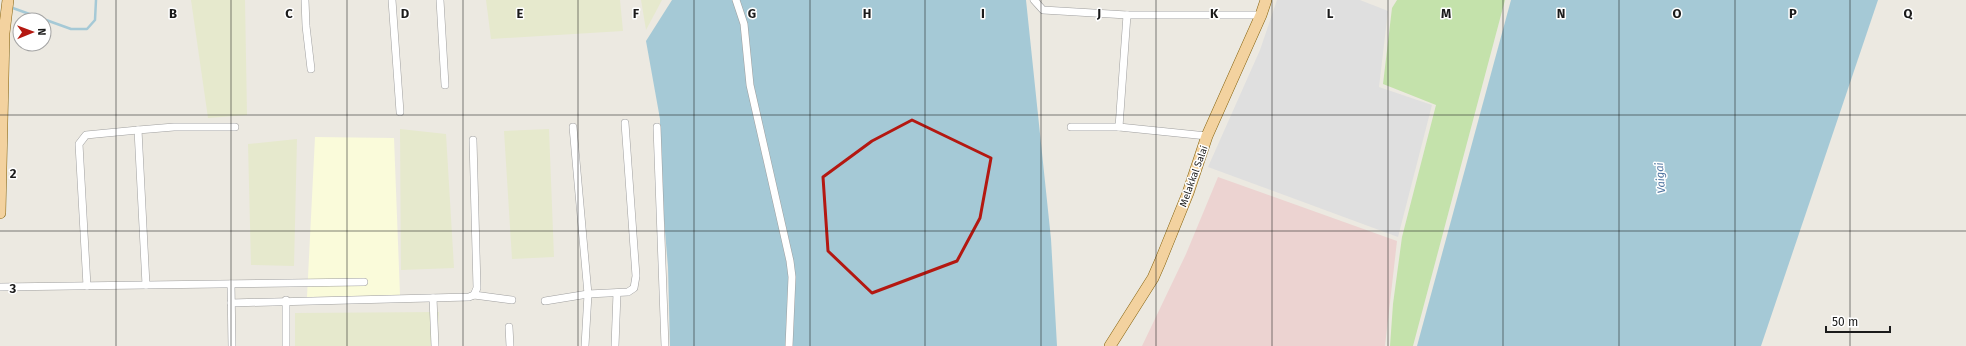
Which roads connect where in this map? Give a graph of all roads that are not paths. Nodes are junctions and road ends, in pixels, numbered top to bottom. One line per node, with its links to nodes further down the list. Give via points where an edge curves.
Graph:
1 (8, 0): 10 (main road)
2 (305, 0): 11 (street)
3 (392, 0): 13 (street)
4 (440, 0): 12 (street)
5 (736, 0): 45 (street, via 744,24 750,85 790,261 792,277)
6 (1034, 0): 9 (street, via 1043,10)
7 (1266, 0): 8 (main road, Melakkal Salai)
8 (1261, 15): 9 (street); 21 (main road, Melakkal Salai)
9 (1127, 16): 19 (street)
10 (3, 24): 23 (main road)
11 (311, 68)
12 (445, 85)
13 (400, 112)
14 (625, 123): 29 (street, via 636,276 634,288 628,292)
15 (235, 127): 20 (street)
16 (573, 127): 30 (street)
17 (656, 127): 44 (street)
18 (1071, 127): 19 (street)
19 (1119, 127): 21 (street)
20 (138, 130): 26 (street); 27 (street, via 86,136 79,144)
21 (1207, 136): 46 (main road, Melakkal Salai, via 1188,193 1153,278)
22 (473, 140): 31 (street, via 478,288)
23 (0, 213)
24 (364, 282): 25 (street)
25 (231, 284): 26 (street); 36 (street)
26 (146, 285): 27 (street)
27 (88, 286): 28 (street)
28 (0, 288)
29 (617, 293): 30 (street); 43 (street)
30 (588, 294): 35 (street); 42 (street)
31 (474, 296): 32 (street); 34 (street)
32 (433, 298): 33 (street); 40 (street)
33 (286, 300): 36 (street); 39 (street)
34 (512, 300)
35 (545, 301)
36 (231, 303): 38 (street)
37 (509, 327): 41 (street)
38 (232, 346)
39 (286, 346)
40 (435, 346)
41 (510, 346)
42 (585, 346)
43 (615, 346)
44 (665, 346)
45 (789, 346)
46 (1110, 346)

